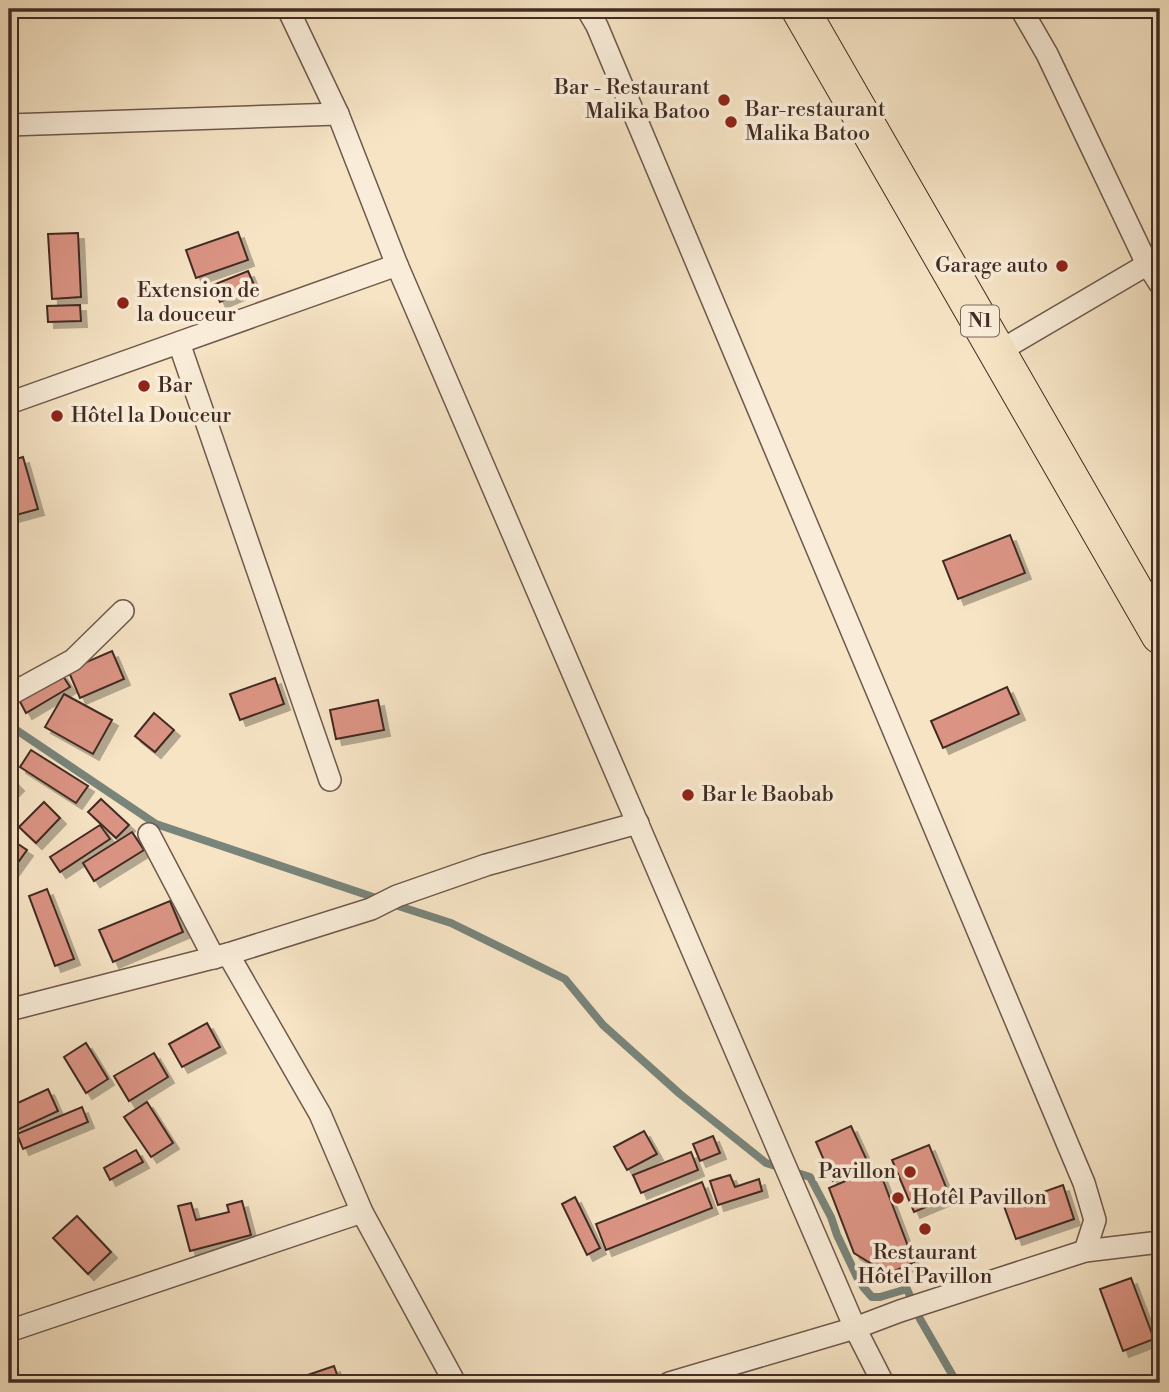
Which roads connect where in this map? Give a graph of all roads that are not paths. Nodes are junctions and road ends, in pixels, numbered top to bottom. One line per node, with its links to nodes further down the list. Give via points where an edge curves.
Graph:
1 (288, 9): 5 (street)
2 (587, 9): 23 (street, via 1084,1183 1095,1220)
3 (800, 9): 11 (highway, N1)
4 (1021, 9): 7 (street)
5 (338, 114): 6 (street); 8 (street)
6 (9, 125)
7 (1154, 260): 9 (street); 11 (street)
8 (397, 265): 10 (street); 17 (street)
9 (1160, 285)
10 (178, 343): 12 (street); 16 (street)
11 (998, 352): 14 (highway, N1)
12 (9, 402)
13 (123, 611): 15 (street, via 73,660)
14 (1160, 635)
15 (9, 695)
16 (330, 780)
17 (638, 823): 19 (street, via 486,865 370,909); 24 (street)
18 (149, 834): 19 (street)
19 (221, 956): 20 (street); 21 (street, via 320,1114)
20 (9, 1010)
21 (362, 1212): 25 (street); 26 (street)
22 (1160, 1242): 23 (street)
23 (1085, 1251): 24 (street)
24 (855, 1328): 27 (street); 28 (street)
25 (9, 1331)
26 (455, 1383)
27 (669, 1383)
28 (883, 1383)

